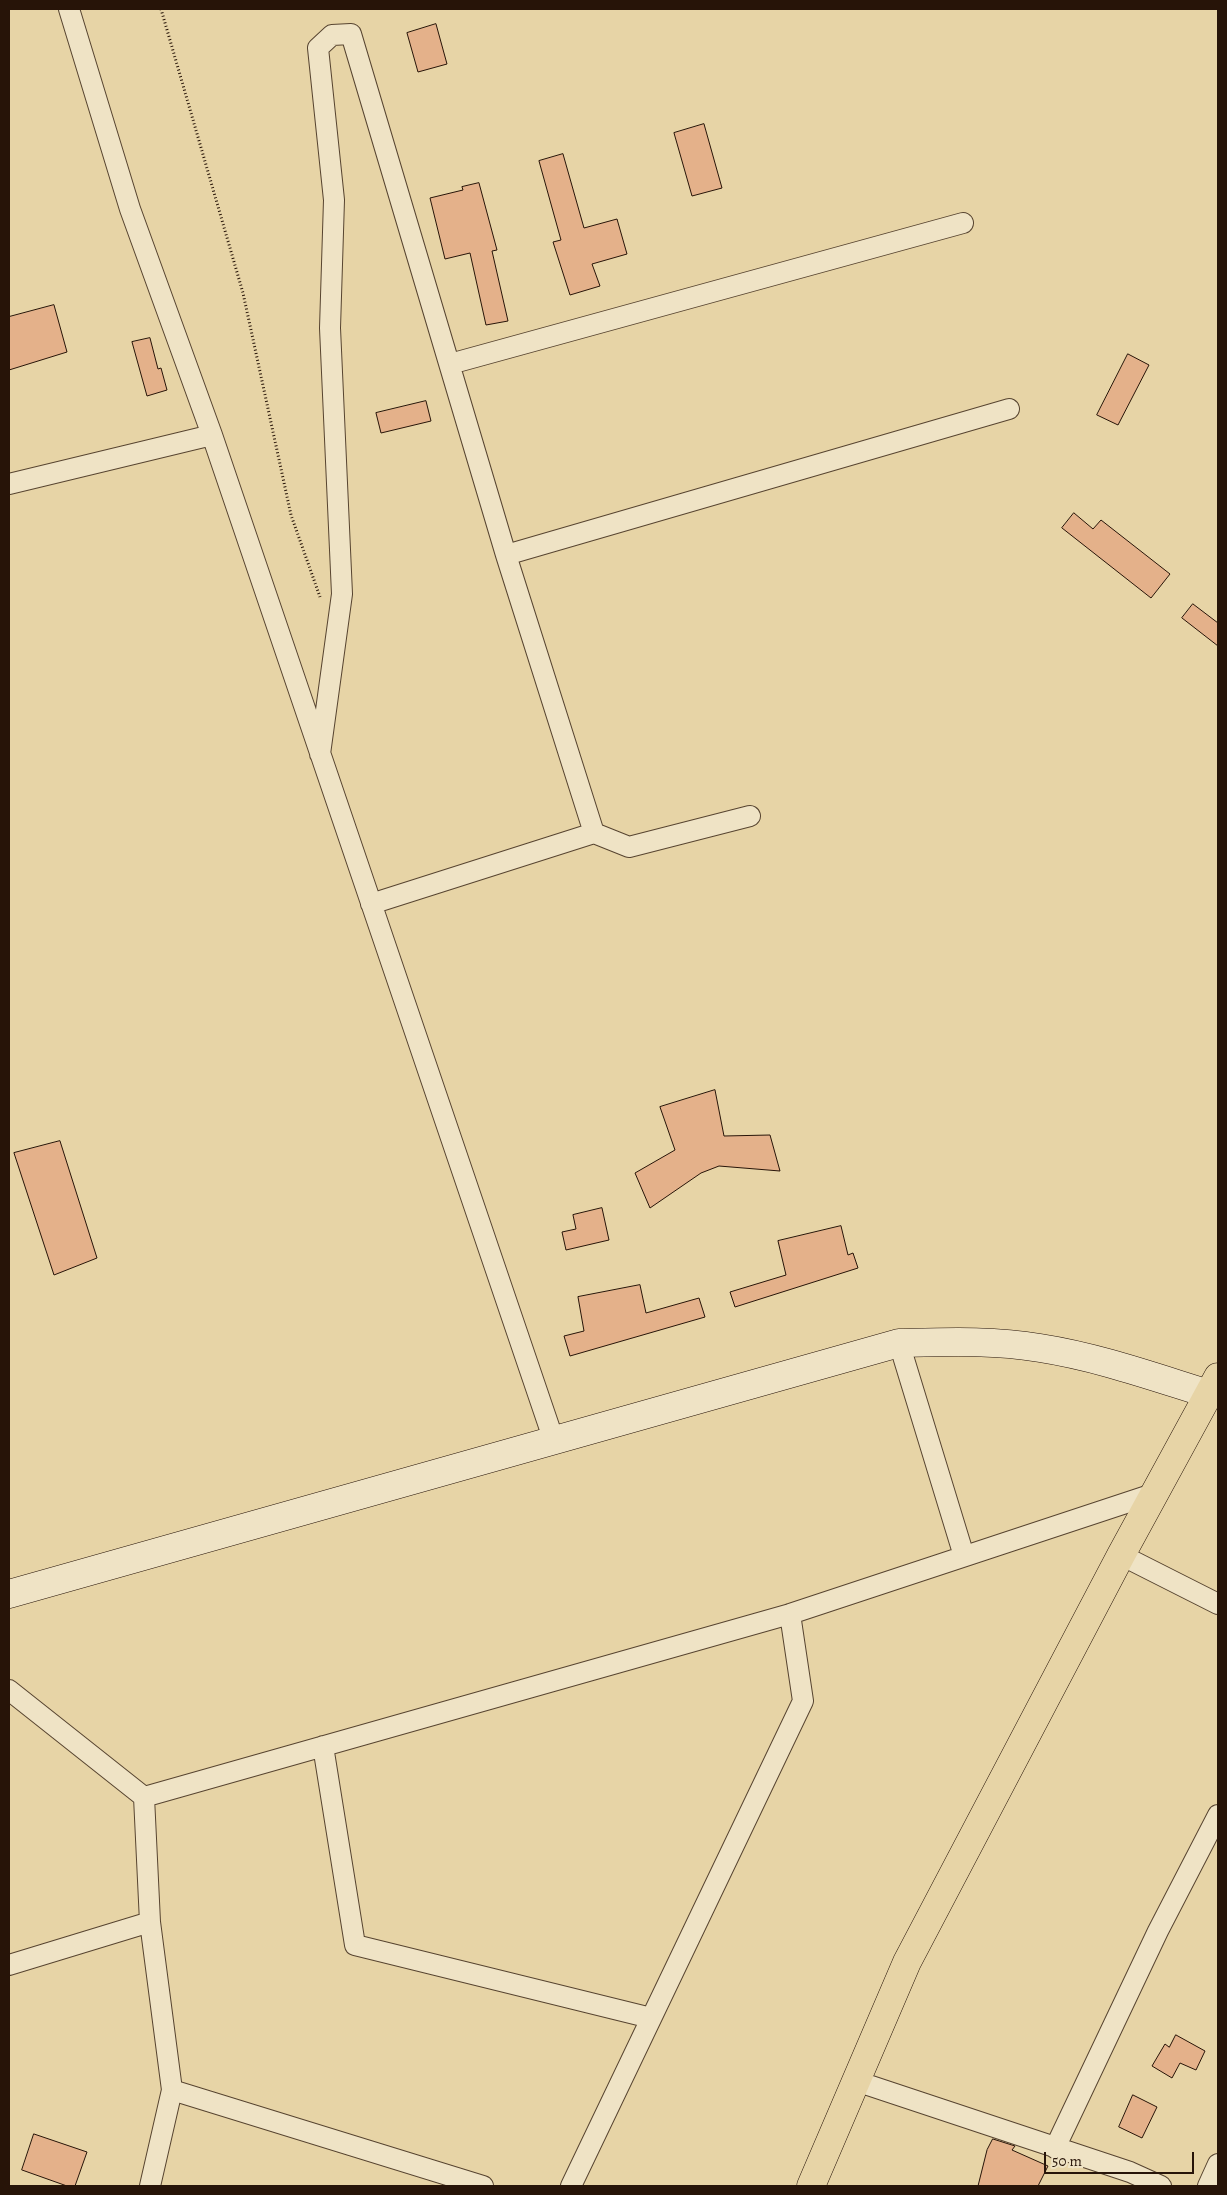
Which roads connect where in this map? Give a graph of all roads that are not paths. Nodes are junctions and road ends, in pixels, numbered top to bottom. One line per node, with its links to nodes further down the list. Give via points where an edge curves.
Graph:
1 (69, 9): 5 (street, via 130,209)
2 (963, 223): 3 (street)
3 (450, 364): 7 (street); 8 (street, via 351,34 332,36 318,48 334,200 330,328 342,594)
4 (1009, 409): 7 (street)
5 (212, 435): 6 (street); 8 (street)
6 (9, 484)
7 (506, 555): 10 (street)
8 (320, 754): 11 (street)
9 (750, 816): 10 (street, via 629,847)
10 (594, 833): 11 (street)
11 (372, 904): 14 (street)
12 (899, 1343): 13 (street, via 992,1342 1040,1348); 14 (street); 17 (street)
13 (1214, 1386): 15 (main road)
14 (554, 1441): 18 (street)
15 (1156, 1493): 16 (main road); 17 (street)
16 (1121, 1555): 19 (street); 28 (main road, via 907,1962)
17 (964, 1556): 20 (street)
18 (9, 1594)
19 (1218, 1604)
20 (790, 1614): 22 (street); 27 (street, via 803,1701)
21 (9, 1690): 23 (street)
22 (323, 1746): 23 (street); 27 (street, via 356,1945)
23 (144, 1797): 25 (street)
24 (1218, 1815): 30 (street, via 1158,1930)
25 (150, 1922): 26 (street); 29 (street)
26 (9, 1965)
27 (652, 2018): 34 (street)
28 (856, 2082): 30 (street); 35 (main road)
29 (172, 2090): 32 (street); 33 (street)
30 (1055, 2148): 36 (street)
31 (1218, 2164): 37 (street)
32 (150, 2186)
33 (483, 2186)
34 (571, 2186)
35 (811, 2186)
36 (1162, 2186)
37 (1208, 2186)

